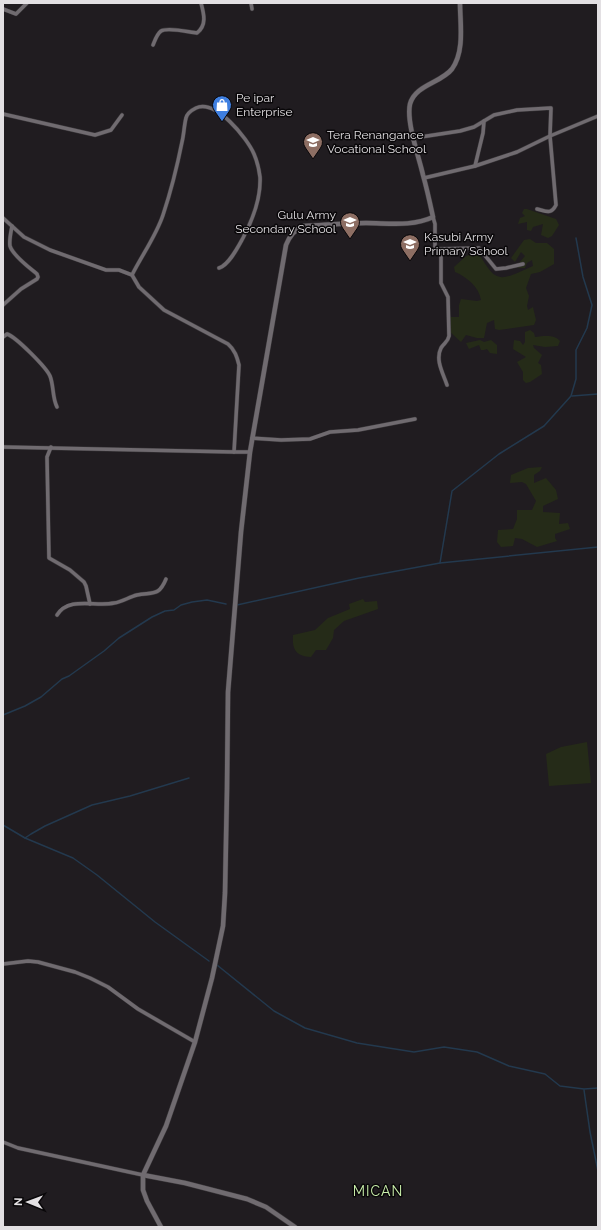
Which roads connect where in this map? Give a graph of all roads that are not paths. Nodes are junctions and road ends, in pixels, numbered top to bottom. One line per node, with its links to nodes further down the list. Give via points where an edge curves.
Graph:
1 (27, 3): 5 (street, via 16,14)
2 (201, 3): 7 (street, via 204,12 201,30 197,33 164,30 160,32)
3 (251, 3): 6 (street)
4 (460, 3): 13 (street, via 459,51 448,72 421,90 411,102 409,111)
5 (3, 9)
6 (252, 9)
7 (153, 45)
8 (3, 114): 9 (street, via 95,135 111,130)
9 (122, 115)
10 (598, 116): 12 (street)
11 (484, 121): 12 (street, via 494,115 517,110 551,108); 13 (street, via 460,131); 14 (street)
12 (550, 136): 14 (street, via 518,152); 16 (street, via 556,205 549,212)
13 (414, 138): 15 (street)
14 (475, 166): 15 (street)
15 (424, 178): 17 (street)
16 (537, 209)
17 (433, 217): 20 (street, via 436,249); 29 (street, via 416,223 366,223 297,228 286,244)
18 (3, 218): 19 (street)
19 (12, 226): 23 (street, via 24,237 50,250 106,270 119,270); 24 (street, via 12,250 38,277)
20 (441, 249): 21 (street, via 479,248 496,269); 26 (street, via 441,283 448,297 449,336 438,358)
21 (523, 264)
22 (219, 268): 23 (street, via 235,253 245,234 255,208 260,179 253,153 238,129 217,111 199,106 186,116 176,171 162,217)
23 (132, 275): 32 (street, via 139,287 164,310 228,344 234,350 239,366)
24 (3, 305)
25 (3, 337): 27 (street, via 7,334 16,340 47,372)
26 (447, 385)
27 (58, 407)
28 (415, 419): 29 (street, via 358,430 330,432 310,439)
29 (252, 438): 33 (street)
30 (3, 447): 31 (street)
31 (51, 447): 32 (street); 35 (street, via 47,457 50,558 67,567 84,582)
32 (234, 452): 33 (street)
33 (250, 452): 38 (street, via 228,692 223,926)
34 (166, 579): 35 (street, via 157,592 132,596 115,603)
35 (90, 604): 36 (street, via 72,603 63,606)
36 (57, 615)
37 (3, 964): 38 (street, via 38,962 90,978)
38 (195, 1042): 40 (street, via 166,1126)
39 (3, 1142): 40 (street, via 18,1148)
40 (143, 1175): 41 (street, via 143,1190); 42 (street, via 186,1183 254,1202)
41 (161, 1227)
42 (295, 1227)

